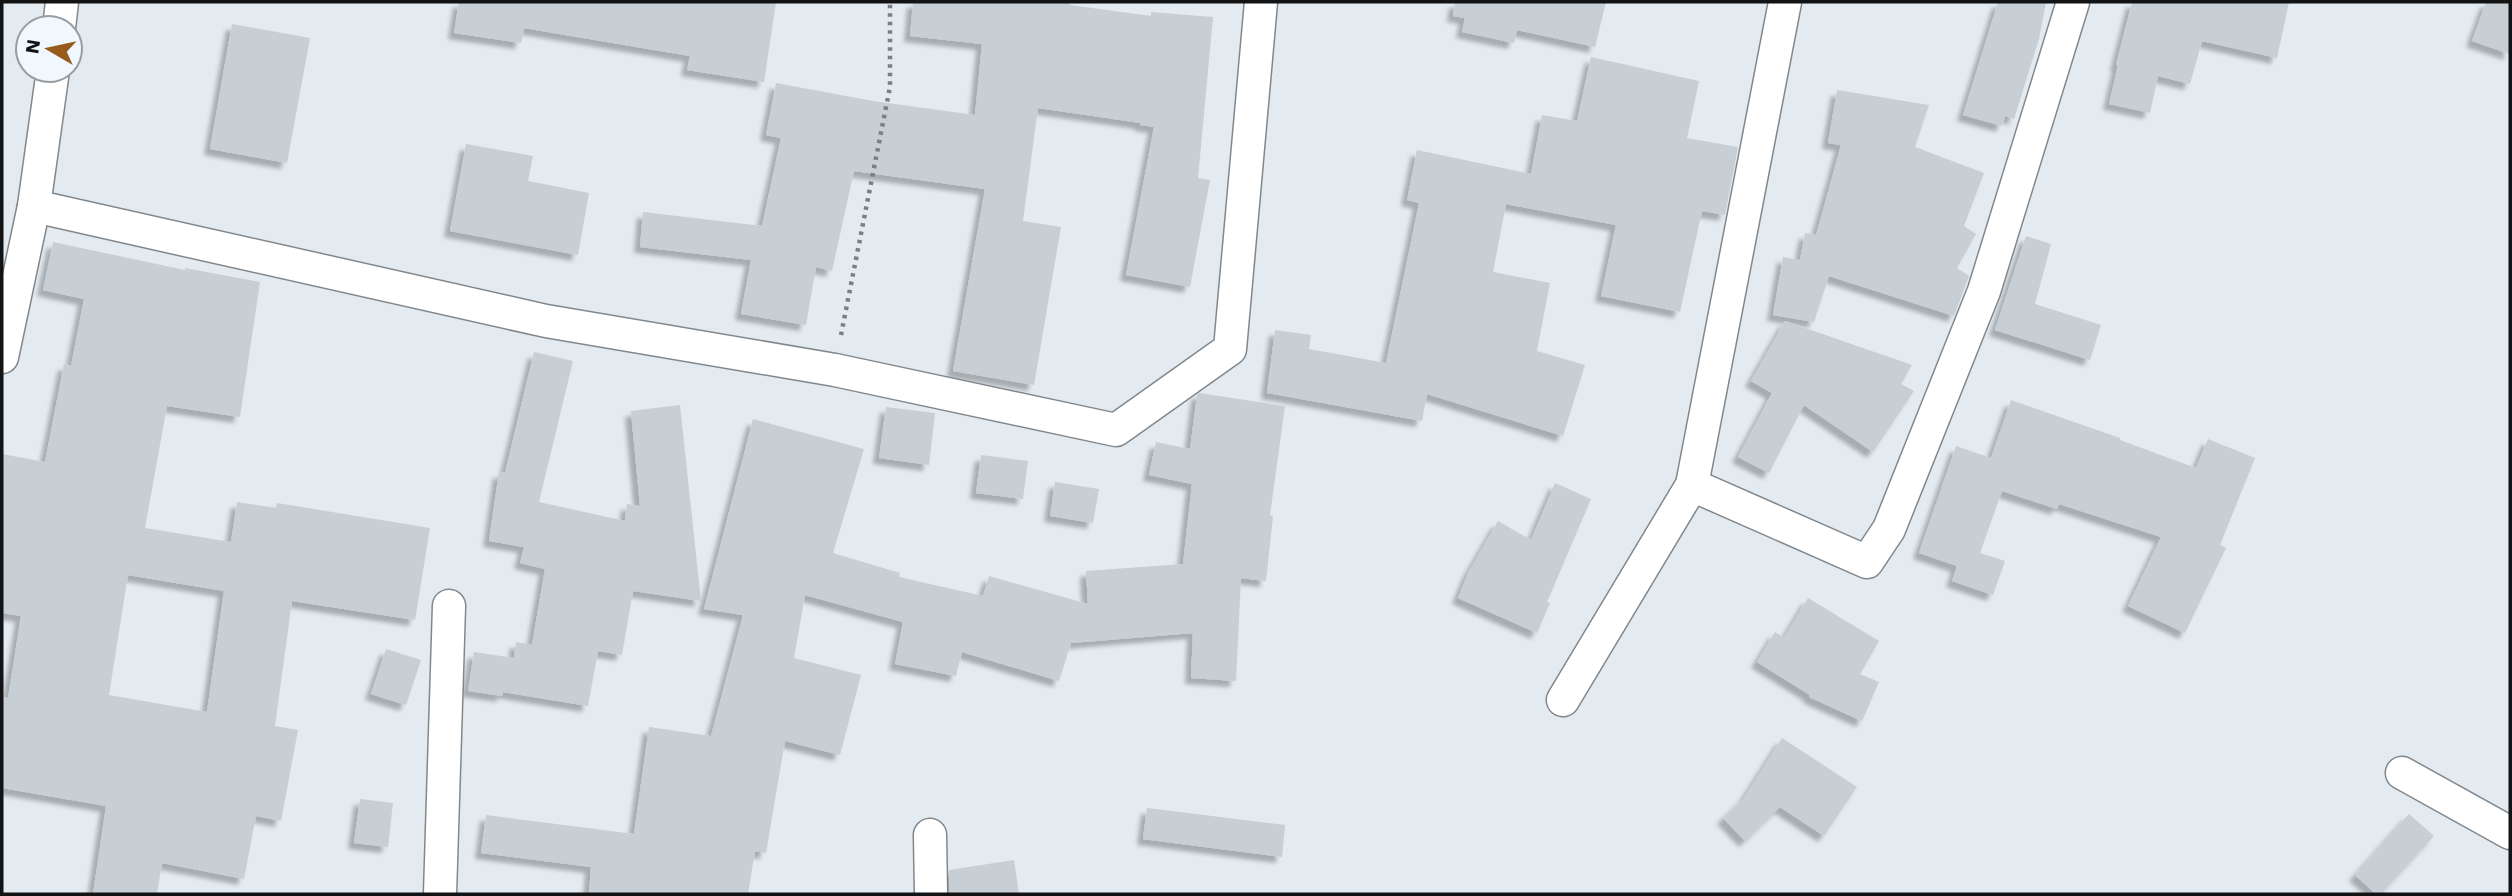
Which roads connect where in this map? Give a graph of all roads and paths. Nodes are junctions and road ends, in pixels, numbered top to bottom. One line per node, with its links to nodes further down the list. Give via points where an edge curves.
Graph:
1 (890, 2): 8 (path, via 890,86)
2 (1261, 2): 8 (street, via 1230,349 1116,430)
3 (1785, 2): 9 (street)
4 (2073, 2): 9 (street, via 1984,291 1889,529 1867,562)
5 (51, 84): 6 (street)
6 (34, 206): 7 (street); 8 (street, via 546,321)
7 (2, 358)
8 (835, 370)
9 (1692, 485): 11 (street)
10 (449, 606): 15 (street)
11 (1563, 700)
12 (2402, 773): 13 (street)
13 (2510, 833)
14 (930, 835): 16 (street)
15 (440, 894)
16 (931, 894)

